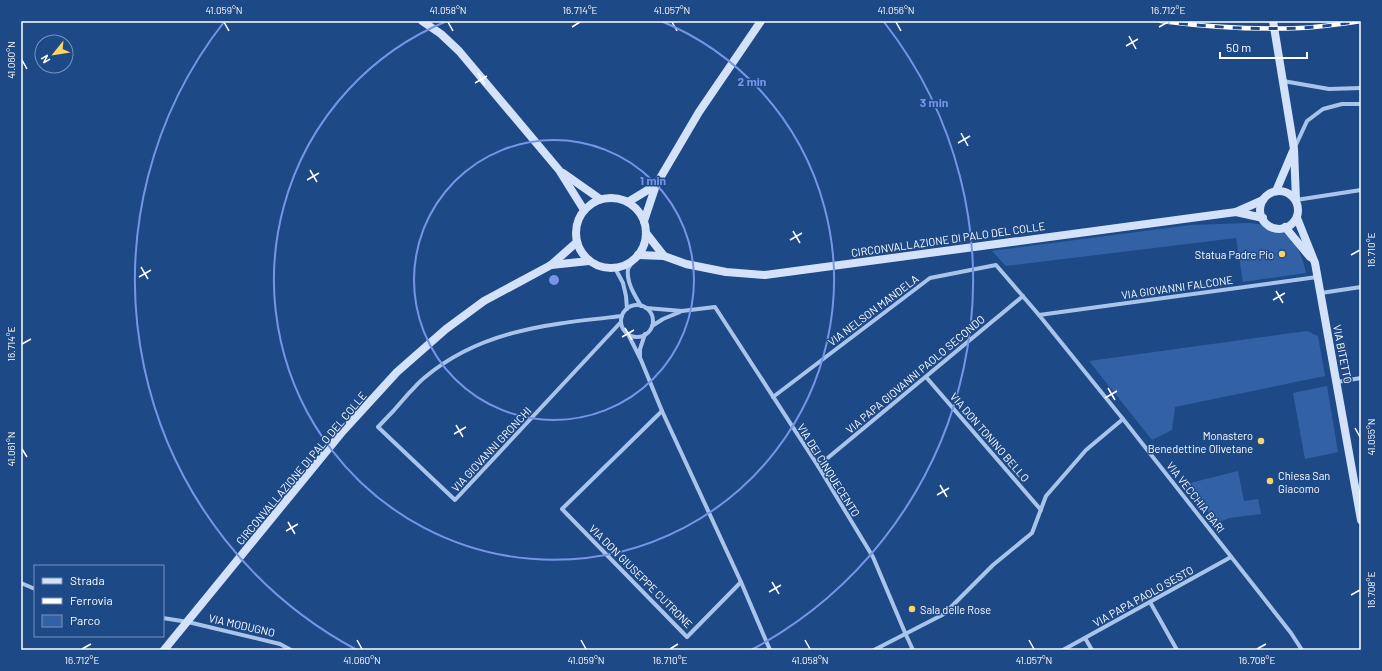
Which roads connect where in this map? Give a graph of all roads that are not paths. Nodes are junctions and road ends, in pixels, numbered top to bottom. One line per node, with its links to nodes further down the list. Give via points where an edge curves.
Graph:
1 (422, 21): 8 (street, via 459,51)
2 (761, 21): 9 (street, via 699,112)
3 (1273, 21): 4 (street)
4 (1283, 81): 5 (street, via 1329,89); 7 (street)
5 (1361, 88)
6 (1361, 104): 7 (street, via 1342,104 1323,109 1306,121)
7 (1294, 149): 11 (street); 14 (street)
8 (559, 170): 12 (street); 16 (street)
9 (656, 185): 15 (street); 20 (street)
10 (1361, 190): 14 (street)
11 (1276, 191): 13 (street); 14 (street, via 1287,192)
12 (600, 199): 15 (street, via 610,198); 16 (street)
13 (1263, 200): 17 (street); 18 (street)
14 (1296, 200): 19 (street)
15 (628, 202): 20 (street, via 638,210)
16 (584, 210): 23 (street, via 578,219)
17 (1236, 212): 18 (street); 24 (street, CIRCONVALLAZIONE DI PALO DEL COLLE, via 765,275 726,272 686,264)
18 (1263, 218): 21 (street, via 1269,226)
19 (1296, 218): 21 (street); 27 (street, VIA BITETTO)
20 (644, 221): 22 (street)
21 (1285, 227): 27 (street)
22 (646, 233): 24 (street); 25 (street, via 645,241)
23 (577, 242): 26 (street); 29 (street)
24 (664, 256): 25 (street)
25 (635, 258): 30 (street); 35 (street, via 628,270 630,283)
26 (589, 261): 29 (street); 30 (street, via 606,268)
27 (1315, 263): 31 (street, VIA BITETTO)
28 (996, 265): 34 (street, VIA VECCHIA BARI); 49 (street, VIA NELSON MANDELA, via 930,278)
29 (551, 266): 61 (street, CIRCONVALLAZIONE DI PALO DEL COLLE, via 484,301 446,329 398,372 343,431)
30 (615, 268): 37 (street, via 623,283)
31 (1317, 277): 33 (street, VIA BITETTO); 39 (street, VIA GIOVANNI FALCONE)
32 (1361, 287): 33 (street)
33 (1320, 293): 48 (street, VIA BITETTO)
34 (1024, 296): 39 (street, VIA VECCHIA BARI); 46 (street, VIA PAPA GIOVANNI PAOLO SECONDO)
35 (641, 306): 36 (street); 37 (street, via 631,306)
36 (646, 308): 38 (street); 42 (street, via 652,316)
37 (627, 309): 40 (street)
38 (682, 311): 42 (street); 49 (street, VIA DEI CINQUECENTO, via 715,307)
39 (1039, 315): 51 (street, VIA VECCHIA BARI)
40 (622, 316): 41 (street); 41 (street, VIA GIOVANNI GRONCHI, via 535,327 511,332 473,346 424,378 378,427 455,500)
41 (621, 322): 43 (street)
42 (652, 326): 44 (street)
43 (628, 334): 44 (street, via 637,337); 45 (street)
44 (646, 334): 45 (street, via 640,348)
45 (640, 360): 50 (street)
46 (926, 376): 52 (street, VIA PAPA GIOVANNI PAOLO SECONDO); 53 (street, VIA DON TONINO BELLO)
47 (1361, 378): 48 (street)
48 (1337, 382): 54 (street, VIA BITETTO)
49 (773, 398): 52 (street, VIA DEI CINQUECENTO)
50 (662, 411): 56 (street); 56 (street, VIA DON GIUSEPPE CUTRONE, via 562,509 687,637)
51 (1122, 419): 53 (street, via 1086,450 1046,496); 55 (street, VIA VECCHIA BARI)
52 (818, 466): 62 (street, VIA DEI CINQUECENTO, via 873,557)
53 (1041, 510): 62 (street, via 1032,533 993,565 944,614)
54 (1361, 520)
55 (1231, 557): 59 (street, VIA PAPA PAOLO SESTO); 72 (street, VIA VECCHIA BARI)
56 (741, 582): 66 (street)
57 (21, 583): 58 (street)
58 (34, 589)
59 (1150, 602): 63 (street, VIA PAPA PAOLO SESTO); 71 (street)
60 (164, 618): 61 (street, VIA MODUGNO)
61 (188, 622): 64 (street, CIRCONVALLAZIONE DI PALO DEL COLLE); 65 (street, VIA MODUGNO, via 280,644)
62 (906, 635): 67 (street); 68 (street, VIA DEI CINQUECENTO)
63 (1085, 638): 69 (street, VIA PAPA PAOLO SESTO); 70 (street)
64 (164, 650)
65 (291, 650)
66 (770, 650)
67 (874, 650)
68 (913, 650)
69 (1063, 650)
70 (1092, 650)
71 (1177, 650)
72 (1302, 650)

